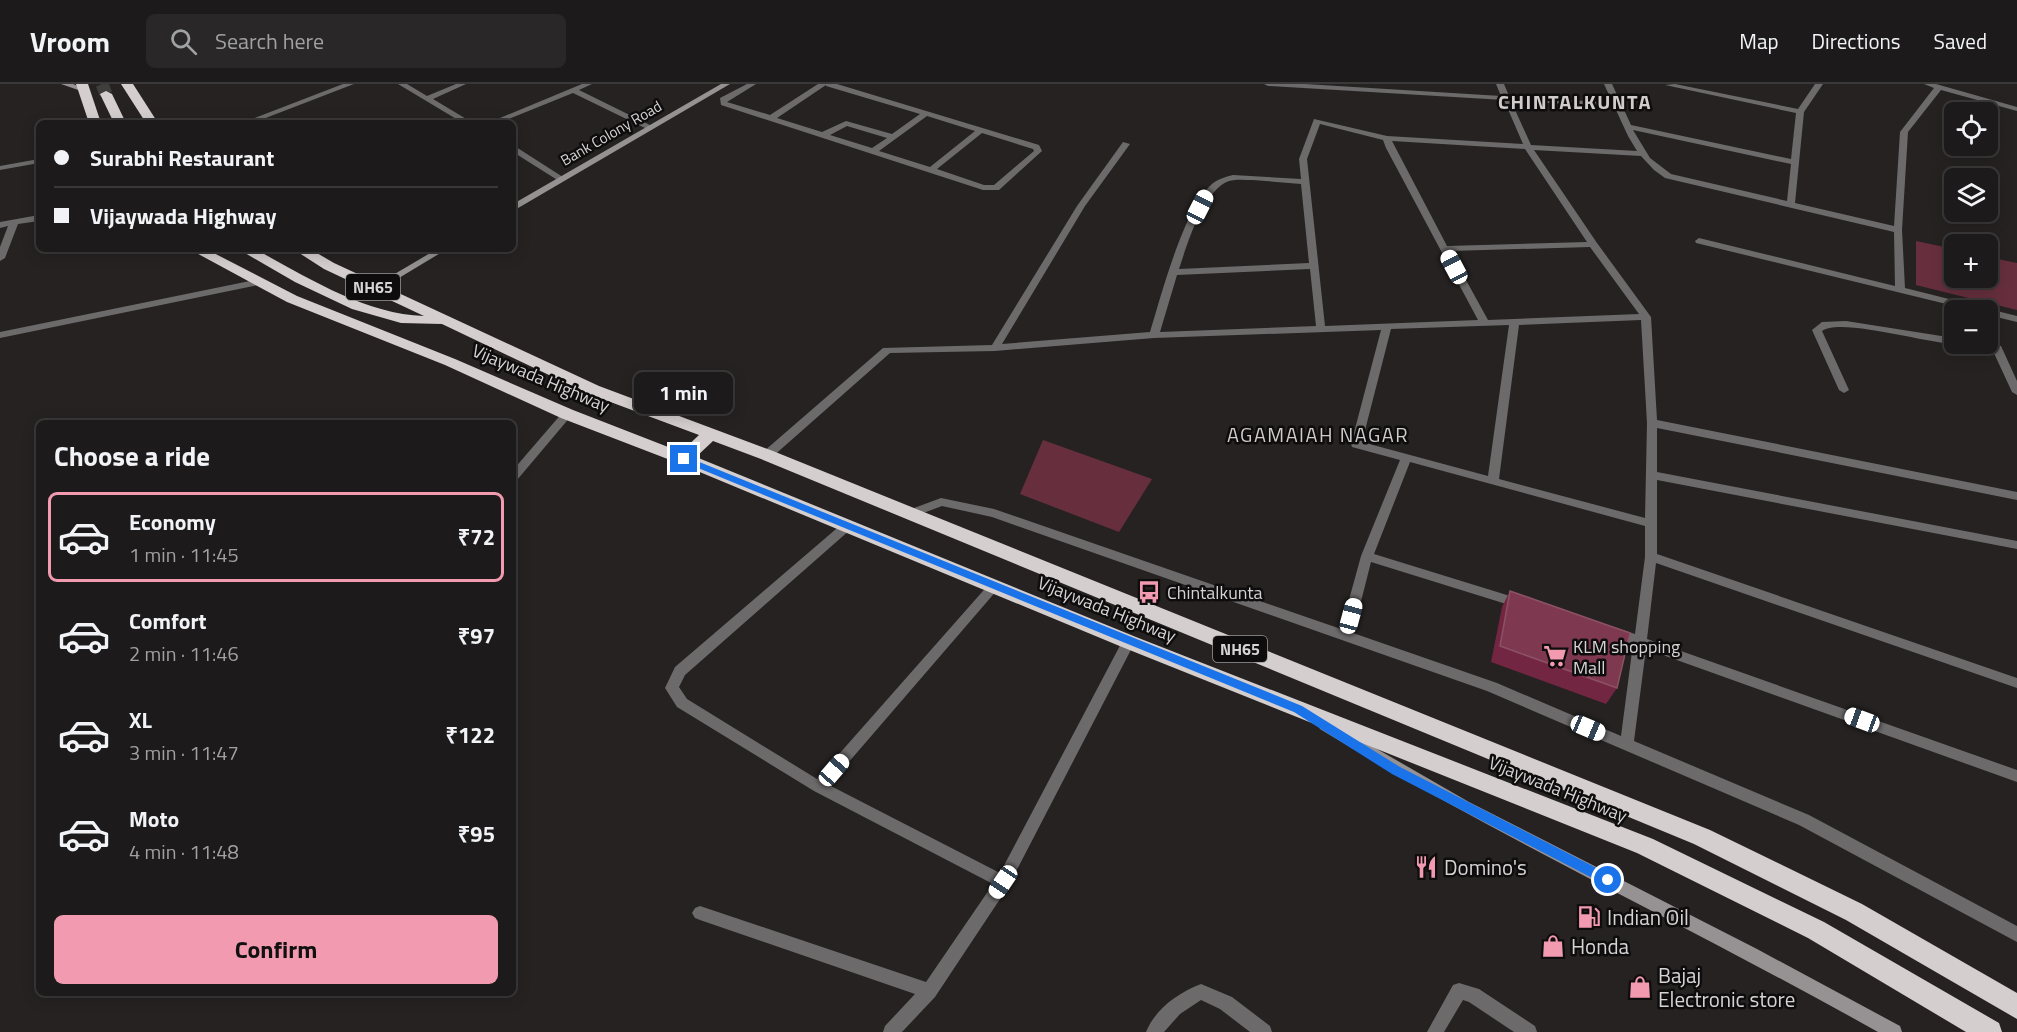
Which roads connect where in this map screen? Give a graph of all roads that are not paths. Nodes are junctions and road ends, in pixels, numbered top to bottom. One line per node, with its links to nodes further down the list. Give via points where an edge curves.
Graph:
1 (65, 84): 17 (street)
2 (127, 84): 30 (highway)
3 (350, 84): 31 (street)
4 (402, 84): 21 (street)
5 (462, 84): 21 (street)
6 (588, 84): 19 (street)
7 (726, 84): 34 (street, Bank Colony Road)
8 (752, 84): 27 (street, via 723,100 724,103)
9 (823, 84): 27 (street)
10 (829, 84): 26 (street)
11 (1268, 84): 22 (street)
12 (1500, 84): 22 (street)
13 (1608, 84): 35 (street)
14 (1819, 84): 25 (street)
15 (1928, 84): 18 (street)
16 (1670, 85): 25 (street)
17 (83, 87): 28 (highway)
18 (1939, 87): 24 (street); 56 (street, via 1904,132)
19 (573, 90): 33 (street); 34 (street)
20 (106, 94): 29 (highway)
21 (426, 99): 32 (street)
22 (1507, 99): 23 (street); 41 (street)
23 (1600, 104)
24 (2017, 109)
25 (1800, 112): 46 (street)
26 (925, 114): 36 (street); 38 (street)
27 (771, 118): 37 (street)
28 (94, 120)
29 (119, 120)
30 (150, 120)
31 (254, 120)
32 (464, 120)
33 (499, 120)
34 (650, 127): 49 (street, Bank Colony Road)
35 (1629, 127): 44 (street); 46 (street)
36 (981, 130): 48 (street); 48 (street, via 1036,147 1038,151 996,188)
37 (823, 135): 38 (street, via 846,123); 43 (street)
38 (893, 137): 43 (street)
39 (1388, 138): 41 (street); 50 (street, via 1317,121 1303,159); 59 (street)
40 (1126, 144): 82 (street, via 1081,206)
41 (1528, 147): 44 (street); 58 (street)
42 (516, 151): 49 (street)
43 (873, 151): 48 (street)
44 (1642, 154): 51 (street, via 1653,168 1668,176)
45 (36, 162): 47 (street)
46 (1795, 162): 51 (street)
47 (0, 168)
48 (932, 170)
49 (562, 179): 52 (street, Bank Colony Road)
50 (1304, 182): 65 (street); 66 (street, via 1225,179 1209,188)
51 (1791, 205): 56 (street)
52 (516, 206)
53 (36, 219): 54 (street)
54 (14, 223): 55 (street); 64 (street)
55 (0, 225)
56 (1898, 230): 69 (street)
57 (1699, 241): 69 (street)
58 (1593, 244): 59 (street); 72 (street)
59 (1443, 249): 76 (street)
60 (202, 252): 67 (highway, Vijaywada Highway / NH65)
61 (251, 252): 74 (highway, via 379,313)
62 (306, 252): 68 (highway, Vijaywada Highway / NH65)
63 (437, 252): 68 (street)
64 (0, 258)
65 (1315, 266): 66 (street); 78 (street)
66 (1173, 272): 80 (street)
67 (260, 282): 79 (street); 86 (highway, Vijaywada Highway / NH65)
68 (376, 288): 74 (highway, Vijaywada Highway / NH65)
69 (1900, 291): 70 (street)
70 (1944, 301)
71 (1998, 314): 73 (street)
72 (1646, 317): 75 (street); 87 (street)
73 (2017, 319)
74 (448, 322): 88 (highway, Vijaywada Highway / NH65, via 594,390)
75 (1514, 323): 76 (street); 94 (street)
76 (1485, 324): 77 (street)
77 (1386, 329): 78 (street); 90 (street, via 1356,444)
78 (1321, 330): 80 (street)
79 (0, 335)
80 (1154, 335): 82 (street)
81 (1944, 339): 84 (street, via 1825,324 1817,330)
82 (995, 348): 89 (street, via 888,350)
83 (1998, 350): 85 (street)
84 (1844, 390)
85 (2017, 392)
86 (567, 414): 91 (highway, Vijaywada Highway / NH65); 92 (street)
87 (1652, 423): 93 (street); 95 (street)
88 (710, 434): 89 (highway, Vijaywada Highway / NH65); 91 (highway)
89 (767, 455): 96 (highway, Vijaywada Highway / NH65)
90 (1406, 458): 94 (street); 100 (street)
91 (684, 459): 98 (highway, Vijaywada Highway / NH65)
92 (516, 474)
93 (1652, 475): 97 (street); 99 (street)
94 (1493, 481): 97 (street)
95 (2017, 496)
96 (910, 514): 105 (street, via 941,502 994,513); 117 (highway, Vijaywada Highway / NH65, via 1702,837 1854,912)
97 (1652, 525): 101 (street)
98 (847, 526): 102 (highway, Vijaywada Highway / NH65); 112 (street, via 680,671 672,688 682,704)
99 (2017, 545)
100 (1367, 556): 103 (street); 105 (street)
101 (1651, 557): 106 (street); 108 (street)
102 (994, 586): 107 (highway, Vijaywada Highway / NH65); 112 (street)
103 (1538, 609)
104 (1606, 630): 106 (street)
105 (1346, 636): 110 (street, via 1492,687)
106 (1640, 640): 110 (street); 111 (street)
107 (1129, 642): 109 (highway, Vijaywada Highway / NH65); 113 (street)
108 (2017, 683)
109 (1298, 709): 123 (street, via 1406,776 1802,979); 124 (highway, Vijaywada Highway / NH65, via 1645,846 1816,930)
110 (1627, 745): 115 (street, via 1804,820)
111 (2017, 776)
112 (819, 787): 113 (street)
113 (1003, 882): 116 (street)
114 (700, 913): 116 (street)
115 (2017, 934)
116 (929, 991): 118 (street)
117 (2017, 1007)
118 (891, 1032)
119 (1154, 1032): 120 (street, via 1180,1001 1201,993 1226,1003)
120 (1264, 1032)
121 (1435, 1032): 122 (street, via 1459,991 1473,995)
122 (1529, 1032)
123 (1894, 1032)
124 (1990, 1032)

